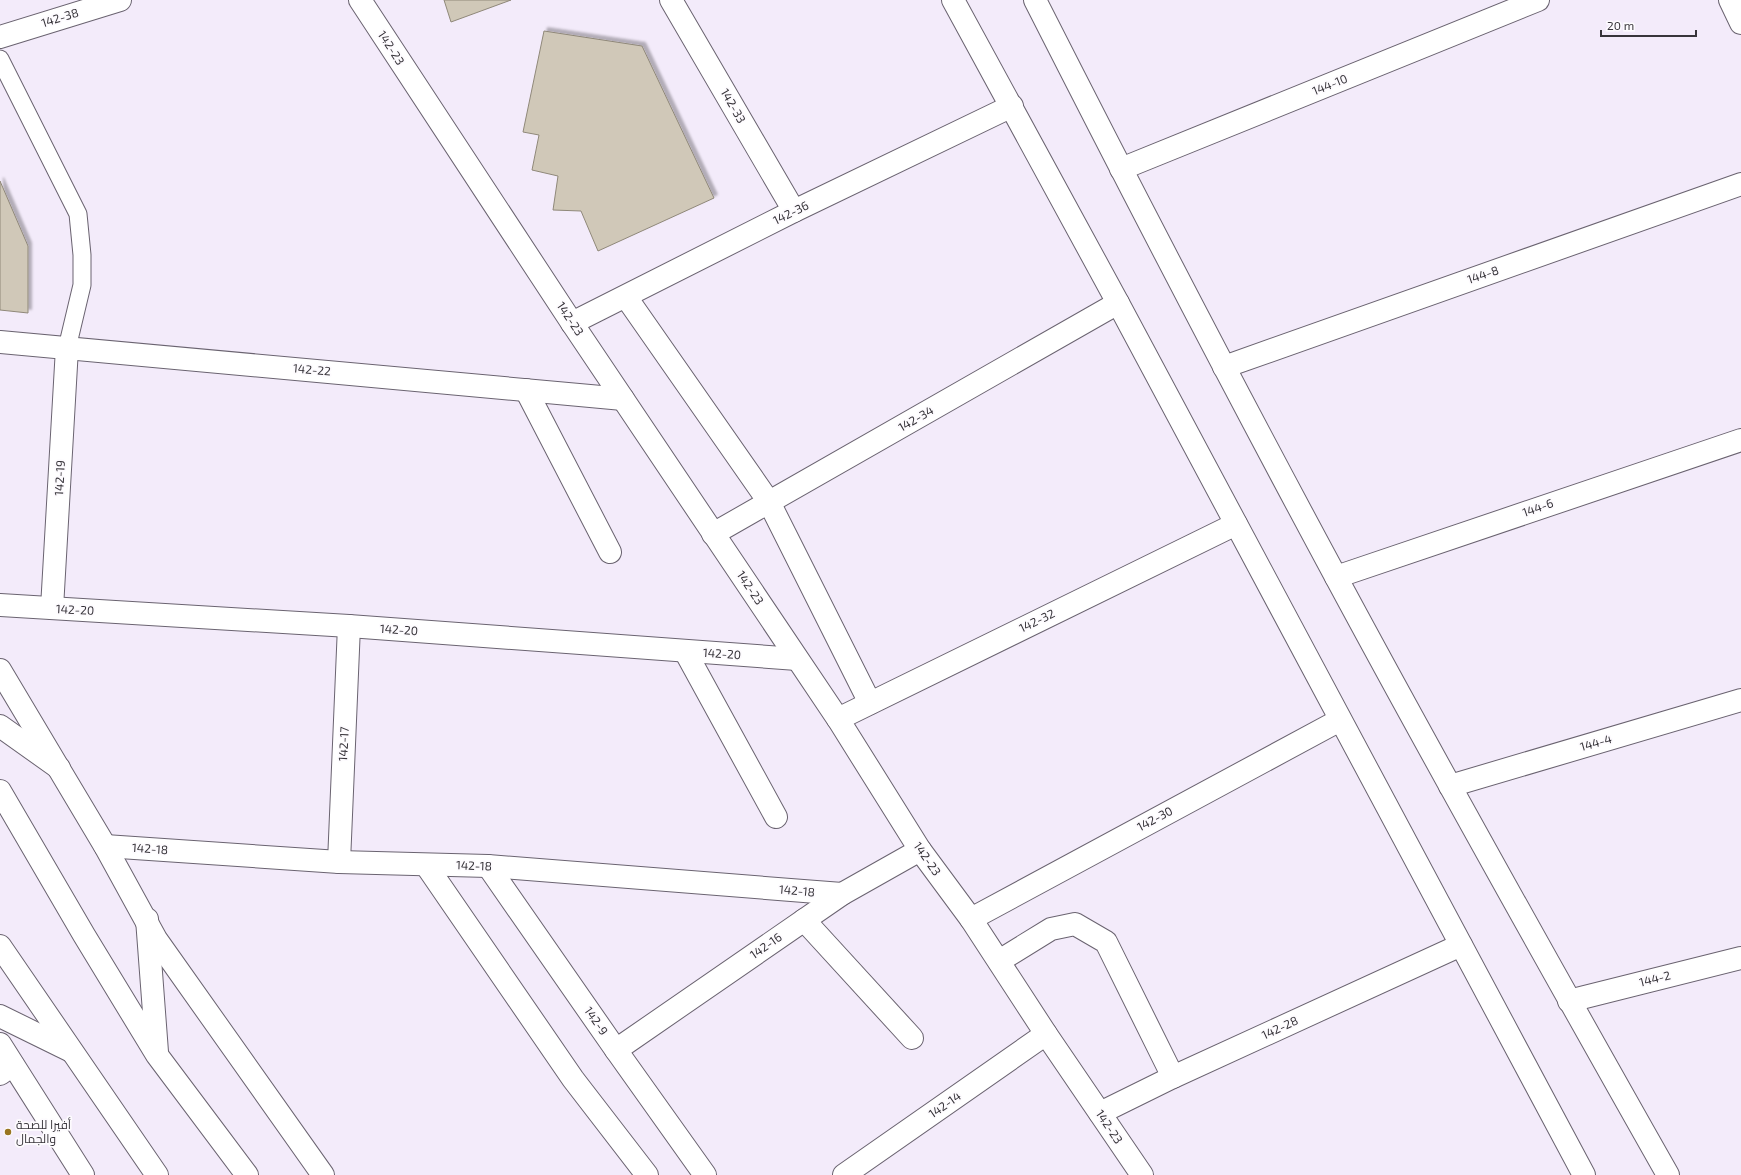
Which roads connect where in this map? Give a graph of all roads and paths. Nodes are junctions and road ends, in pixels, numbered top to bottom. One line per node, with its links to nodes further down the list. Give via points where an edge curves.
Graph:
1 (120, 0): 9 (main road, 142-38)
2 (360, 0): 17 (main road, 142-23)
3 (671, 0): 14 (main road, 142-33)
4 (953, 0): 11 (main road)
5 (1035, 0): 12 (main road)
6 (1538, 0): 12 (main road, 144-10)
7 (1730, 0): 8 (main road)
8 (1741, 23)
9 (0, 37)
10 (0, 59): 19 (lane, via 78,214 82,286)
11 (1012, 106): 14 (main road, 142-36); 16 (main road)
12 (1121, 169): 20 (main road)
13 (1741, 184): 20 (main road, 144-8)
14 (794, 211): 15 (main road, 142-36)
15 (626, 297): 17 (main road, 142-36); 24 (main road)
16 (1118, 303): 24 (main road, 142-34); 25 (main road)
17 (572, 323): 22 (main road, 142-23)
18 (0, 342): 19 (main road, 142-22)
19 (67, 348): 21 (main road, 142-22); 30 (main road, 142-19)
20 (1224, 367): 28 (main road)
21 (526, 390): 22 (main road, 142-22); 27 (main road)
22 (623, 400): 26 (main road, 142-23)
23 (1741, 440): 28 (main road, 144-6)
24 (769, 502): 26 (main road, 142-34); 36 (main road)
25 (1236, 524): 36 (main road, 142-32); 38 (main road)
26 (713, 534): 33 (main road, 142-23)
27 (610, 552)
28 (1336, 577): 41 (main road)
29 (0, 605): 30 (main road, 142-20)
30 (52, 608): 31 (main road, 142-20)
31 (349, 626): 32 (main road, 142-20); 46 (main road, 142-17)
32 (685, 651): 33 (main road, 142-20); 43 (main road)
33 (797, 659): 37 (main road, 142-23)
34 (0, 670): 40 (main road)
35 (1741, 700): 41 (main road, 144-4)
36 (870, 703): 37 (main road, 142-32)
37 (838, 718): 45 (main road, 142-23)
38 (1340, 720): 51 (main road, 142-30); 53 (main road)
39 (0, 726): 40 (main road)
40 (59, 768): 44 (main road)
41 (1450, 786): 57 (main road)
42 (0, 791): 64 (main road)
43 (776, 817)
44 (105, 846): 46 (main road, 142-18); 50 (main road)
45 (920, 850): 49 (main road, 142-16); 51 (main road, 142-23)
46 (339, 862): 47 (main road, 142-18)
47 (426, 865): 48 (main road, 142-18); 73 (main road, via 573,1079)
48 (488, 866): 49 (main road, 142-18); 62 (main road, 142-9)
49 (842, 894): 52 (main road, 142-16)
50 (147, 919): 64 (main road); 72 (main road, via 156,939)
51 (971, 919): 56 (main road, 142-23)
52 (804, 920): 60 (main road); 62 (main road, 142-16)
53 (1461, 945): 66 (main road, 142-28); 68 (main road)
54 (0, 946): 63 (main road)
55 (1741, 958): 57 (main road, 144-2)
56 (999, 962): 59 (main road, 142-23); 66 (main road, via 1051,929 1075,924 1106,942)
57 (1569, 1001): 77 (main road)
58 (0, 1016): 63 (main road)
59 (1046, 1034): 67 (main road, 142-23); 75 (main road, 142-14)
60 (912, 1038)
61 (0, 1044): 65 (main road)
62 (616, 1050): 74 (main road, 142-9)
63 (72, 1052): 70 (main road)
64 (157, 1055): 71 (main road)
65 (7, 1070): 69 (main road)
66 (1173, 1077): 67 (main road, 142-28)
67 (1100, 1113): 76 (main road, 142-23)
68 (1578, 1173)
69 (83, 1175)
70 (157, 1175)
71 (247, 1175)
72 (324, 1175)
73 (647, 1175)
74 (705, 1175)
75 (844, 1175)
76 (1142, 1175)
77 (1668, 1175)

